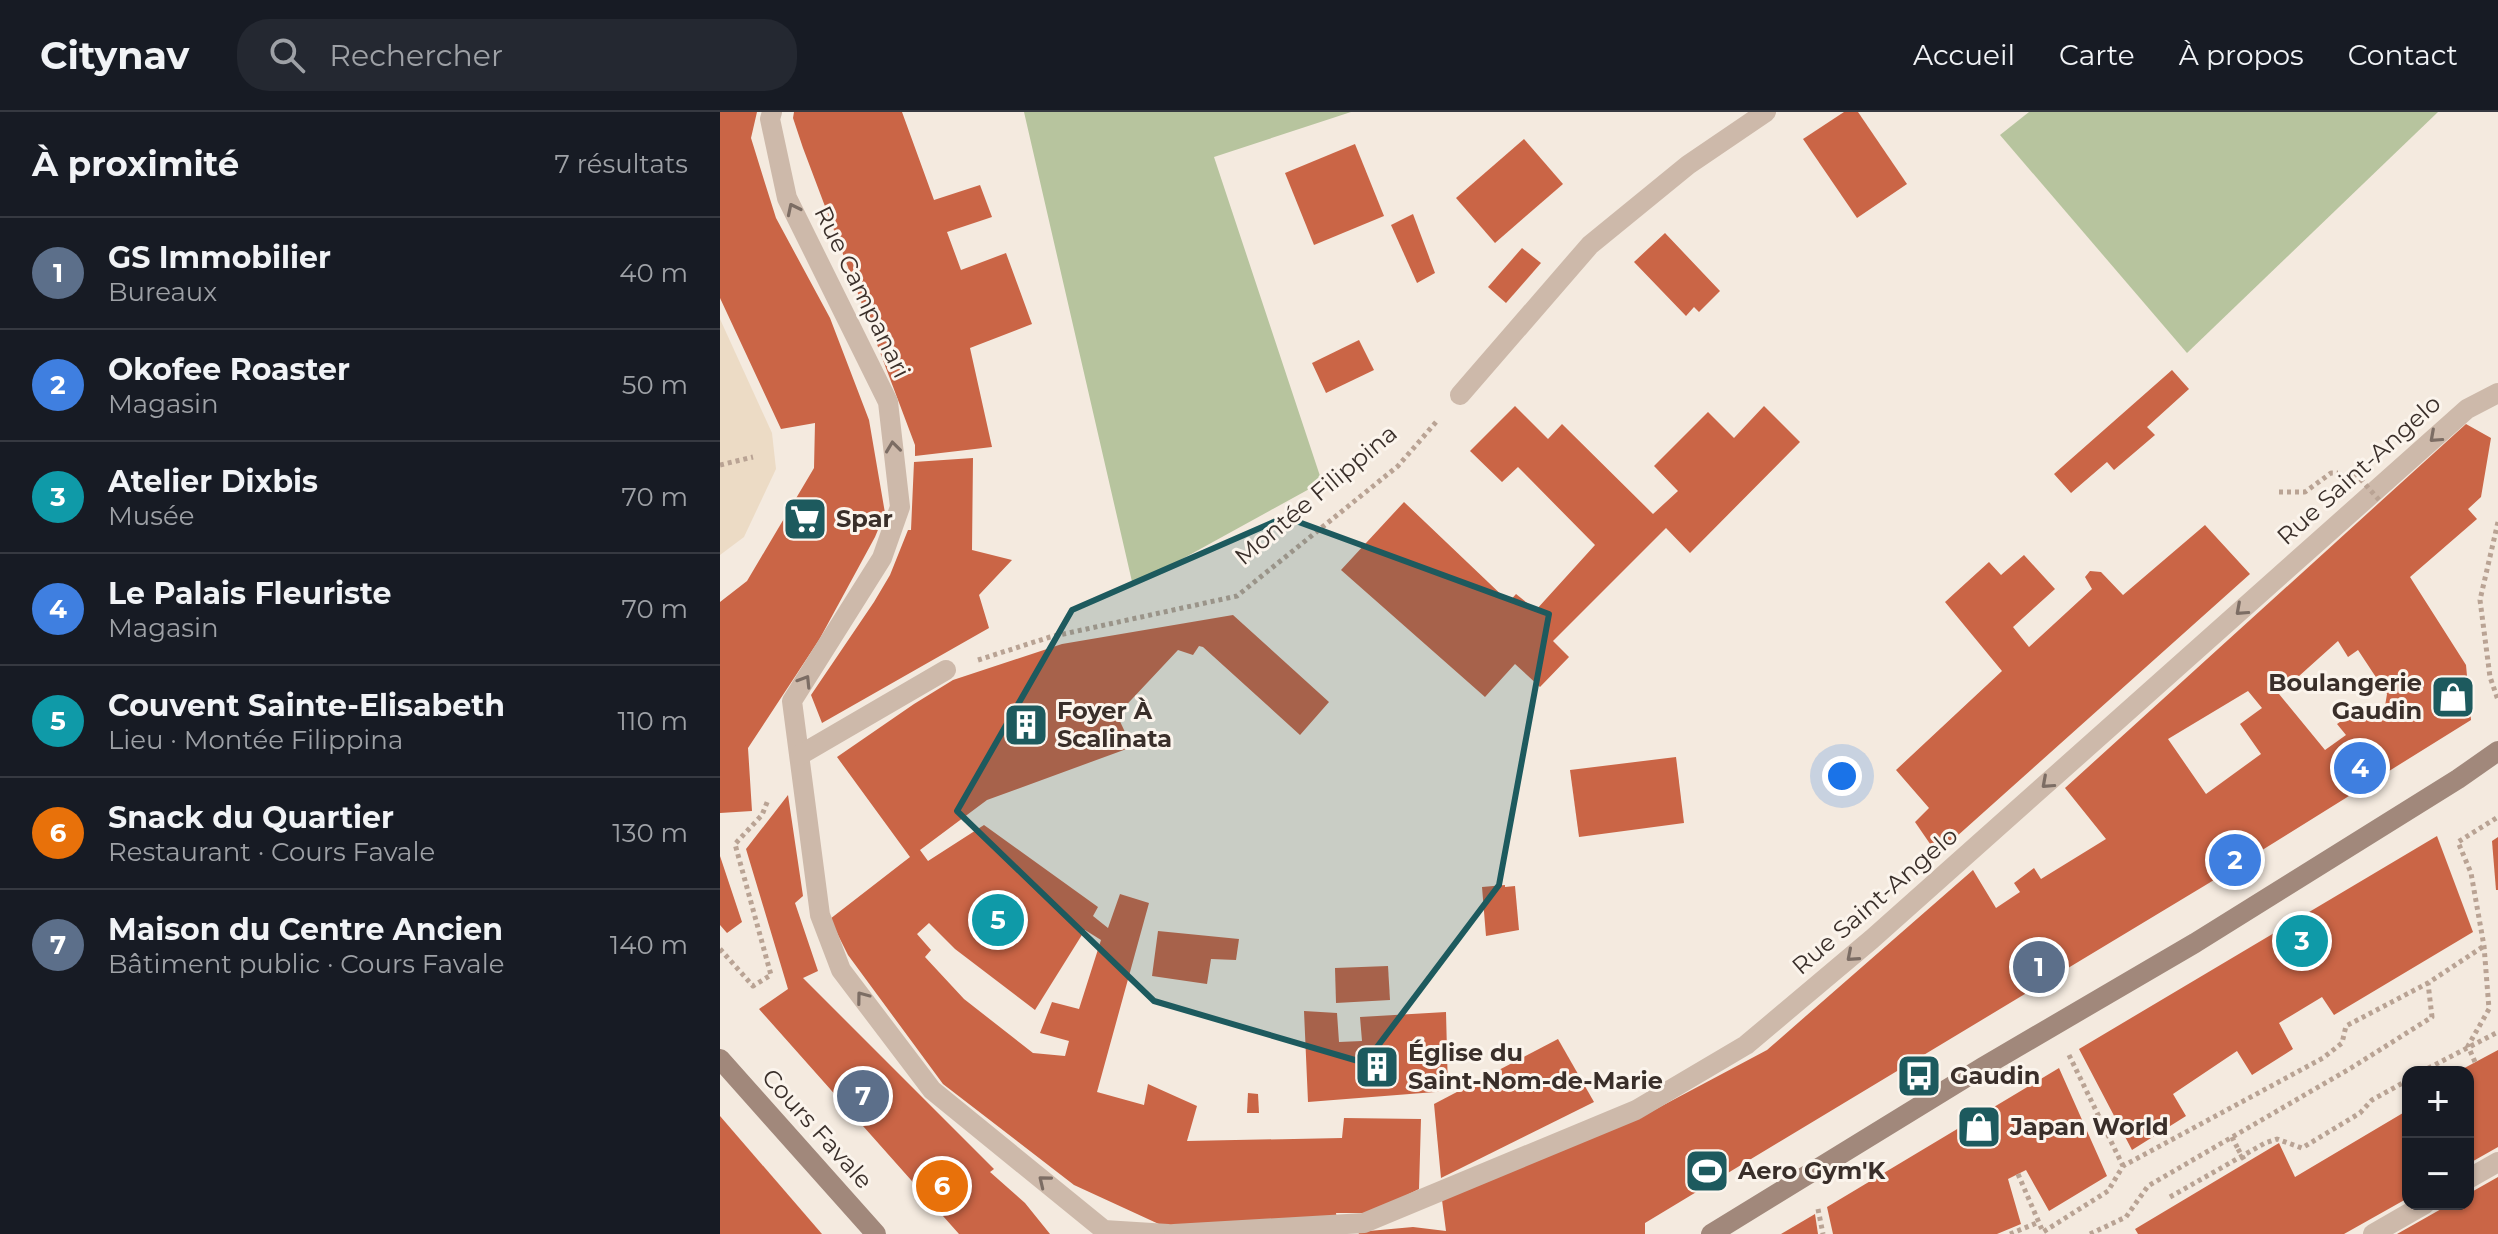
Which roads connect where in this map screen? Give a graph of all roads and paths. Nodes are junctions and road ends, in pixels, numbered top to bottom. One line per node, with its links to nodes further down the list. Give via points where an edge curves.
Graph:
1 (772, 112): 13 (street, Rue Campanari, one-way to 1, via 792,701 882,558 900,507 888,402 787,198)
2 (1766, 112): 4 (street, via 1688,165 1590,245)
3 (2498, 393): 38 (street, Rue Saint-Angelo, one-way to 38, via 2467,409 1746,1045 1636,1110 1364,1223)
4 (1460, 395): 10 (path, Montée Filippina, via 1398,466 1237,596 1050,637)
5 (753, 457): 6 (path)
6 (720, 465)
7 (2279, 492): 8 (path, bridge, via 2305,492 2331,473 2355,473)
8 (2381, 502)
9 (2498, 522): 11 (path, via 2480,600)
10 (946, 670): 13 (street)
11 (2498, 700)
12 (2498, 751): 19 (main road)
13 (800, 755): 37 (street, Rue Campanari, one-way to 13, via 1104,1230 932,1090 841,970 820,915)
14 (766, 787): 17 (path, via 769,798 762,815 735,844 771,975 753,986)
15 (2498, 817): 16 (path, via 2458,842 2471,873)
16 (2484, 946): 18 (path); 21 (path, via 2489,1009)
17 (720, 949)
18 (2428, 983): 26 (path, via 2432,1017); 29 (path, via 2346,1026 2342,1043 2323,1058)
19 (2052, 1027): 29 (path); 39 (main road)
20 (2498, 1032): 21 (path)
21 (2468, 1046): 23 (path); 24 (path)
22 (720, 1059): 36 (main road, Cours Favale)
23 (2475, 1062)
24 (2432, 1066)
25 (2402, 1083): 32 (path, via 2302,1148 2277,1139 2265,1143)
26 (2232, 1137): 28 (path, bridge); 41 (path, via 2148,1186 2126,1217)
27 (2498, 1162): 31 (street)
28 (2246, 1163)
29 (2123, 1166): 35 (path, via 2108,1191)
30 (2018, 1174): 34 (path)
31 (2474, 1176)
32 (2170, 1197)
33 (2415, 1210): 42 (street)
34 (2039, 1222): 35 (path); 40 (path)
35 (2042, 1233)
36 (876, 1234)
37 (1168, 1234)
38 (1174, 1234)
39 (1711, 1234)
40 (2010, 1234)
41 (2090, 1234)
42 (2373, 1234)

